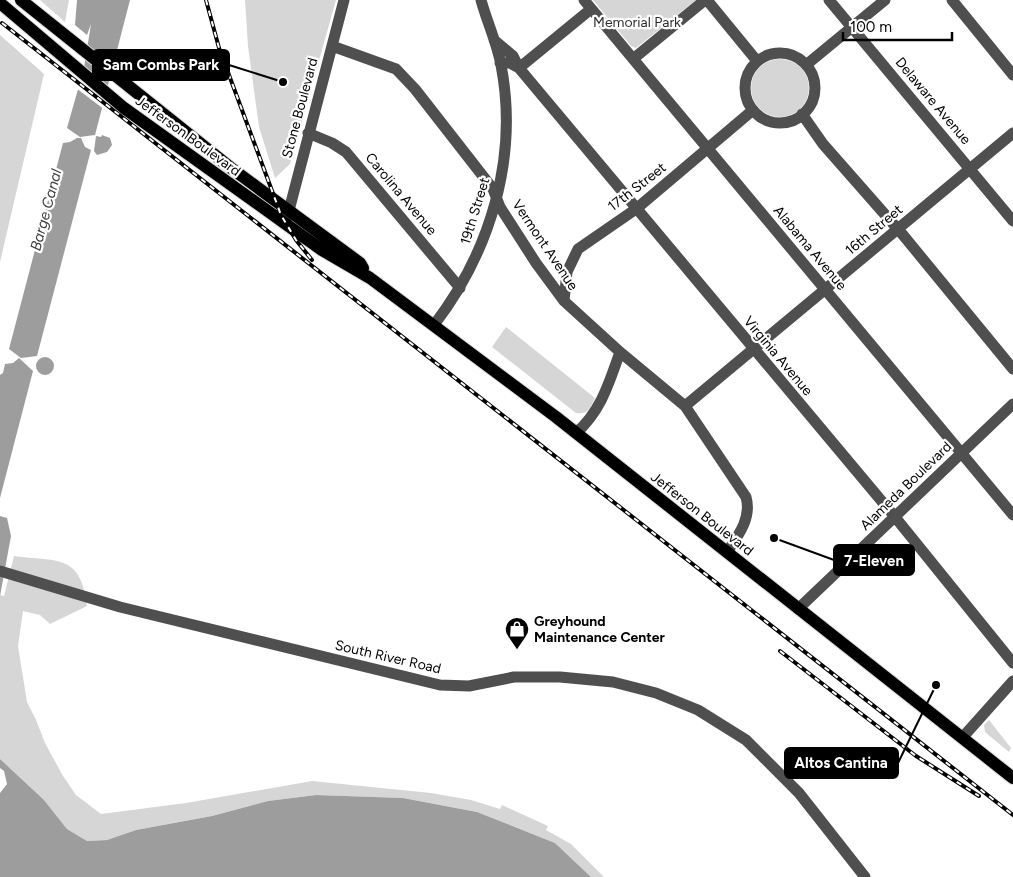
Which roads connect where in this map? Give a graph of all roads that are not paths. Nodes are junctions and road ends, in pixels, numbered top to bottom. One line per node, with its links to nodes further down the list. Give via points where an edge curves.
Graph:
1 (21, 0): 27 (main road, Jefferson Boulevard)
2 (344, 0): 12 (street, Stone Boulevard)
3 (481, 0): 11 (street)
4 (706, 0): 13 (street); 14 (street)
5 (829, 0): 10 (street, Delaware Avenue)
6 (885, 0): 10 (street)
7 (952, 0): 18 (street)
8 (0, 3): 29 (main road, Jefferson Boulevard, via 124,108)
9 (588, 4): 13 (street, Alabama Avenue); 17 (street)
10 (852, 28): 16 (street); 24 (street, Delaware Avenue)
11 (494, 40): 15 (street); 17 (street, Virginia Avenue, via 513,56)
12 (332, 46): 21 (street, Stone Boulevard); 25 (street, Vermont Avenue, via 396,69 419,92)
13 (633, 59): 23 (street, Alabama Avenue)
14 (757, 61): 16 (street, via 779,53 791,55); 19 (street, via 747,76 745,88)
15 (500, 63): 17 (street, via 510,63); 25 (street, 19th Street, via 505,124)
16 (806, 65): 20 (street, via 814,81 814,94)
17 (519, 68): 26 (street, Virginia Avenue)
18 (1013, 75)
19 (753, 110): 20 (street, via 774,122 792,120); 23 (street, 17th Street)
20 (802, 114): 30 (street, via 823,144)
21 (308, 133): 27 (street, Stone Boulevard); 32 (street, Carolina Avenue, via 346,152)
22 (1013, 134): 24 (street, 16th Street)
23 (708, 149): 26 (street, 17th Street); 33 (street, Alabama Avenue)
24 (970, 169): 28 (street, Delaware Avenue); 30 (street, 16th Street)
25 (497, 198): 32 (street, 19th Street, via 480,249); 34 (street, Vermont Avenue, via 536,263)
26 (636, 209): 34 (street, 17th Street, via 578,249 566,275); 36 (street, Virginia Avenue)
27 (288, 210): 29 (street, Stone Boulevard); 31 (main road, Jefferson Boulevard, via 360,263)
28 (1013, 221)
29 (286, 223): 31 (main road, Jefferson Boulevard, via 322,250)
30 (898, 230): 33 (street, 16th Street); 38 (street)
31 (370, 278): 35 (main road, Jefferson Boulevard)
32 (460, 288): 35 (street, 19th Street)
33 (826, 290): 36 (street, 16th Street); 42 (street, Alabama Avenue)
34 (564, 301): 37 (street, Vermont Avenue)
35 (434, 325): 41 (main road, Jefferson Boulevard)
36 (752, 349): 40 (street, 16th Street); 44 (street, Virginia Avenue)
37 (620, 352): 40 (street, Vermont Avenue); 41 (street, via 598,409)
38 (1013, 369)
39 (1013, 404): 42 (street, Alameda Boulevard)
40 (685, 406): 45 (street, Vermont Avenue, via 746,497 748,505 742,529)
41 (576, 433): 45 (main road, Jefferson Boulevard)
42 (961, 453): 43 (street, Alabama Avenue); 44 (street, Alameda Boulevard)
43 (1013, 515)
44 (895, 518): 49 (street, Alameda Boulevard); 50 (street, Virginia Avenue)
45 (727, 552): 49 (main road, Jefferson Boulevard)
46 (0, 570): 48 (street, South River Road)
47 (0, 577): 48 (street, South River Road)
48 (49, 586): 54 (street, South River Road, via 440,685 469,686 514,677 560,677 613,682 656,693 698,710 746,740 799,793)
49 (798, 609): 52 (main road, Jefferson Boulevard)
50 (1013, 663)
51 (1013, 681): 52 (street)
52 (962, 738): 53 (main road, Jefferson Boulevard)
53 (1013, 778)
54 (865, 877)

